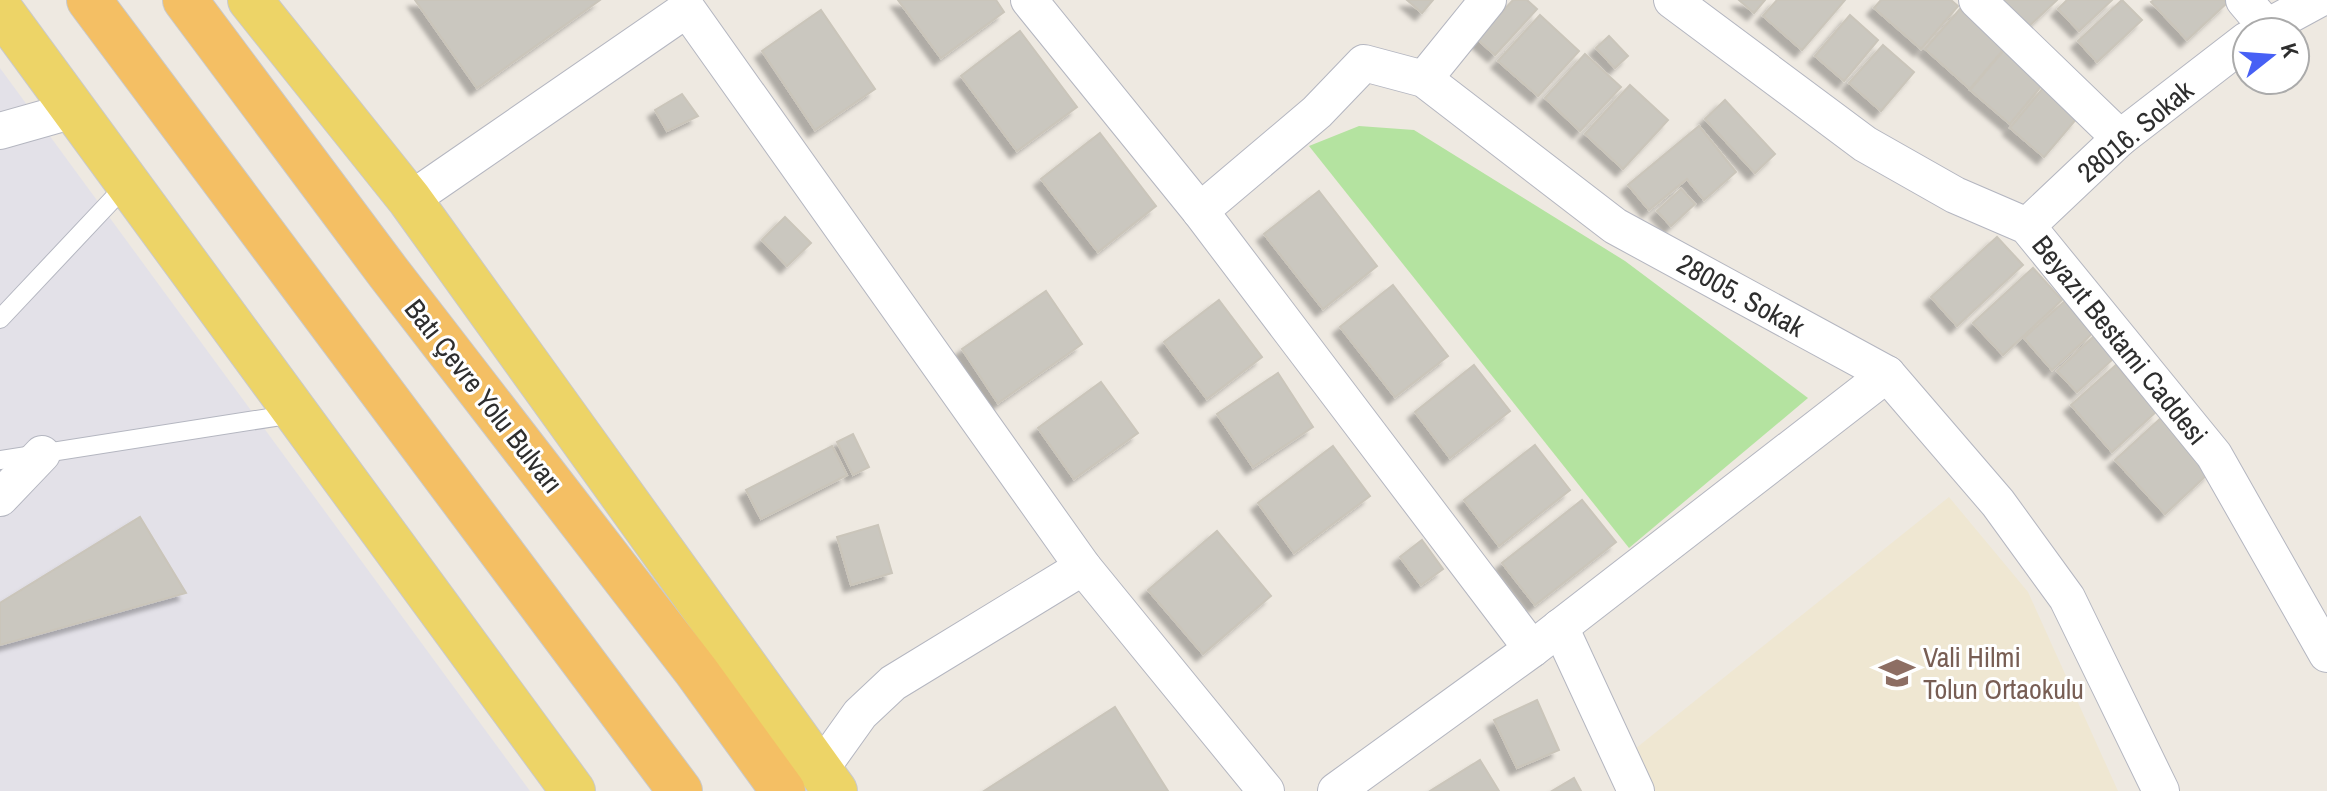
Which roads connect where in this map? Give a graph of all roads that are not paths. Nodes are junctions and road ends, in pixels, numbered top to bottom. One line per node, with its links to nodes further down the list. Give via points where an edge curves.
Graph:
1 (89, 0): 32 (highway)
2 (185, 0): 33 (highway, Batı Çevre Yolu Bulvarı)
3 (250, 0): 18 (main road)
4 (1029, 0): 19 (street)
5 (1488, 0): 13 (street)
6 (1672, 0): 20 (street, Beyazıt Bestami Caddesi, via 1865,144 1955,195)
7 (1977, 0): 16 (street)
8 (2317, 0): 11 (street, 28016. Sokak)
9 (694, 4): 18 (street); 27 (street)
10 (0, 9): 14 (main road)
11 (2275, 16)
12 (2231, 44): 16 (street, 28016. Sokak)
13 (1424, 79): 19 (street, 28005. Sokak, via 1364,63 1317,112); 22 (street, 28005. Sokak, via 1615,226)
14 (74, 110): 15 (street); 17 (main road)
15 (0, 131)
16 (2120, 138): 20 (street, 28016. Sokak)
17 (128, 183): 21 (lane); 23 (main road)
18 (410, 200): 30 (main road)
19 (1200, 211): 28 (street)
20 (2027, 226): 29 (street, Beyazıt Bestami Caddesi, via 2214,455)
21 (0, 319)
22 (1887, 374): 28 (street); 37 (street, 28005. Sokak, via 1998,503 2067,598)
23 (298, 414): 24 (lane); 31 (main road)
24 (42, 454): 25 (lane); 26 (street)
25 (0, 460)
26 (0, 498)
27 (1083, 567): 30 (street, via 893,683 860,714); 34 (street)
28 (1546, 638): 35 (street); 36 (street)
29 (2327, 654)
30 (828, 780)
31 (573, 791)
32 (680, 791)
33 (783, 791)
34 (1266, 791)
35 (1336, 791)
36 (1636, 791)
37 (2161, 791)

